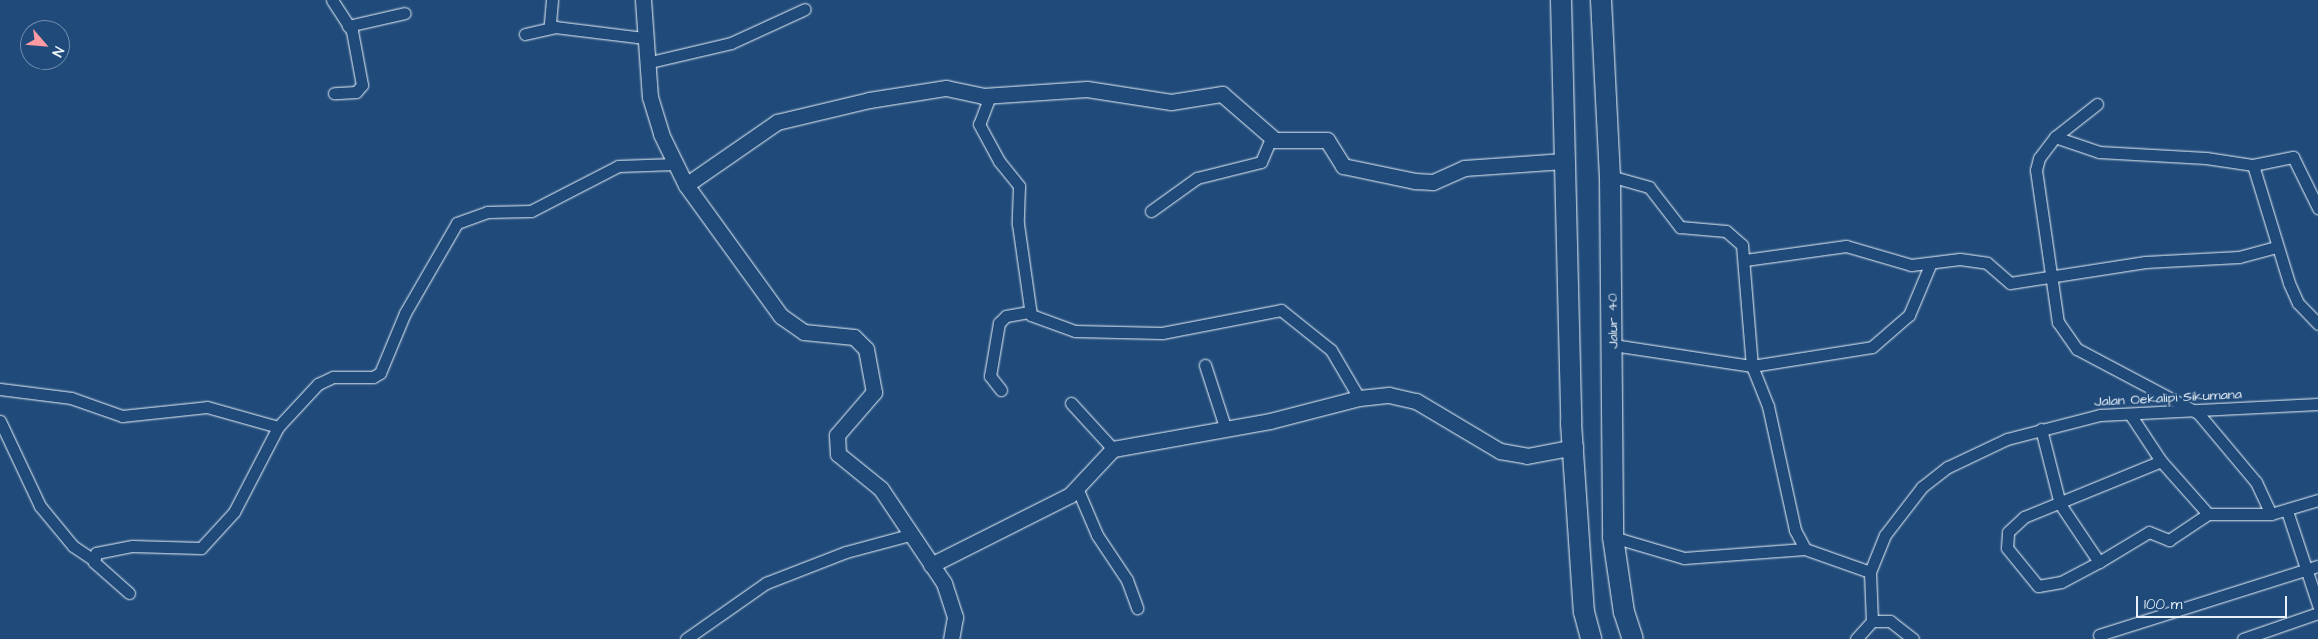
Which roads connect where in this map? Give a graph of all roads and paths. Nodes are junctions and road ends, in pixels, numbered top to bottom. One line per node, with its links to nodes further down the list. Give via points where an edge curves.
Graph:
1 (332, 0): 8 (street)
2 (552, 0): 9 (street, via 550,24)
3 (643, 0): 11 (street)
4 (1561, 0): 18 (highway)
5 (1601, 0): 21 (highway, Jalur 40)
6 (805, 9): 12 (street, via 732,43)
7 (404, 13): 8 (street)
8 (348, 26): 13 (street, via 362,85 356,92)
9 (554, 27): 10 (street); 11 (street)
10 (526, 34)
11 (645, 38): 12 (street)
12 (646, 63): 19 (street, via 654,116)
13 (334, 93)
14 (990, 96): 17 (street, via 1087,89 1183,103 1220,93); 22 (street, via 938,89 786,119 767,127); 29 (street, via 979,124 998,161 1019,186 1018,224 1029,285)
15 (2097, 104): 16 (street)
16 (2055, 137): 20 (street, via 2099,152 2206,158); 28 (street, via 2039,158 2036,170)
17 (1271, 138): 18 (street, via 1286,142 1328,140 1343,166 1415,181 1433,182 1464,168); 24 (street, via 1261,162 1197,178)
18 (1564, 161): 45 (highway)
19 (675, 164): 22 (street); 42 (street, via 618,166 531,211 464,218 449,233 400,323 378,376 326,379)
20 (2253, 165): 23 (street, via 2293,157); 25 (street)
21 (1610, 176): 26 (street, via 1649,187 1682,228 1731,233 1742,245); 31 (highway, Jalur 40)
22 (686, 185): 54 (street, via 780,316 804,332 854,337 866,349 874,392 837,434 835,445 841,460 880,489)
23 (2318, 208)
24 (1150, 211)
25 (2276, 247): 28 (street, via 2239,257 2145,262); 30 (street, via 2298,304)
26 (1745, 260): 27 (street, via 1833,246 1911,264); 33 (street)
27 (1930, 264): 28 (street, via 1960,259 1987,263 2010,283); 33 (street, via 1909,315 1872,347)
28 (2049, 276): 39 (street, via 2058,322 2077,349)
29 (1029, 312): 35 (street, via 1006,316 1000,323 990,376); 36 (street, via 1074,331 1162,333 1281,310 1331,350)
30 (2318, 324)
31 (1613, 344): 33 (street); 55 (highway, Jalur 40)
32 (1205, 366): 43 (street)
33 (1752, 366): 56 (street, via 1768,406 1795,530)
34 (0, 389): 42 (street, via 63,396 122,416 207,407)
35 (1001, 390)
36 (1359, 398): 43 (street, via 1270,421); 45 (street, via 1389,395 1416,401 1500,451 1527,456)
37 (1071, 403): 46 (street)
38 (2318, 404): 39 (street, Jalan Oekalipi Sikumana)
39 (2198, 413): 40 (street, Jalan Oekalipi Sikumana); 53 (street, via 2256,482)
40 (2130, 414): 44 (street, Jalan Oekalipi Sikumana); 47 (street)
41 (0, 421): 57 (street, via 40,506 73,546)
42 (278, 427): 57 (street, via 234,512 199,549 122,547 98,552)
43 (1224, 427): 46 (street)
44 (2041, 429): 50 (street); 62 (street, Jalan Oekalipi Sikumana, via 1948,467 1922,487 1885,535)
45 (1575, 448): 71 (highway, via 1577,529)
46 (1113, 449): 48 (street)
47 (2162, 461): 50 (street); 52 (street)
48 (1077, 488): 59 (street); 65 (street, via 1098,536 1127,580)
49 (2318, 500): 51 (street)
50 (2060, 504): 58 (street); 58 (street, via 2012,525 2007,548 2038,586 2061,582)
51 (2287, 511): 53 (street); 61 (street)
52 (2208, 514): 53 (street); 58 (street, via 2169,540 2149,532)
53 (2271, 514)
54 (909, 536): 59 (street); 69 (street, via 783,575 752,591)
55 (1613, 536): 56 (street, via 1684,558); 72 (highway, Jalur 40, via 1624,612)
56 (1806, 549): 62 (street)
57 (94, 560): 63 (street)
58 (2099, 562)
59 (931, 565): 70 (street, via 954,611)
60 (2318, 566): 61 (street)
61 (2305, 570): 64 (street); 68 (street)
62 (1870, 572): 67 (street)
63 (129, 593)
64 (2318, 605)
65 (1137, 608)
66 (2318, 613): 75 (street)
67 (1872, 621): 73 (street); 74 (street, via 1890,621)
68 (2099, 635)
69 (686, 639)
70 (951, 639)
71 (1591, 639)
72 (1633, 639)
73 (1856, 639)
74 (1913, 639)
75 (2243, 639)

